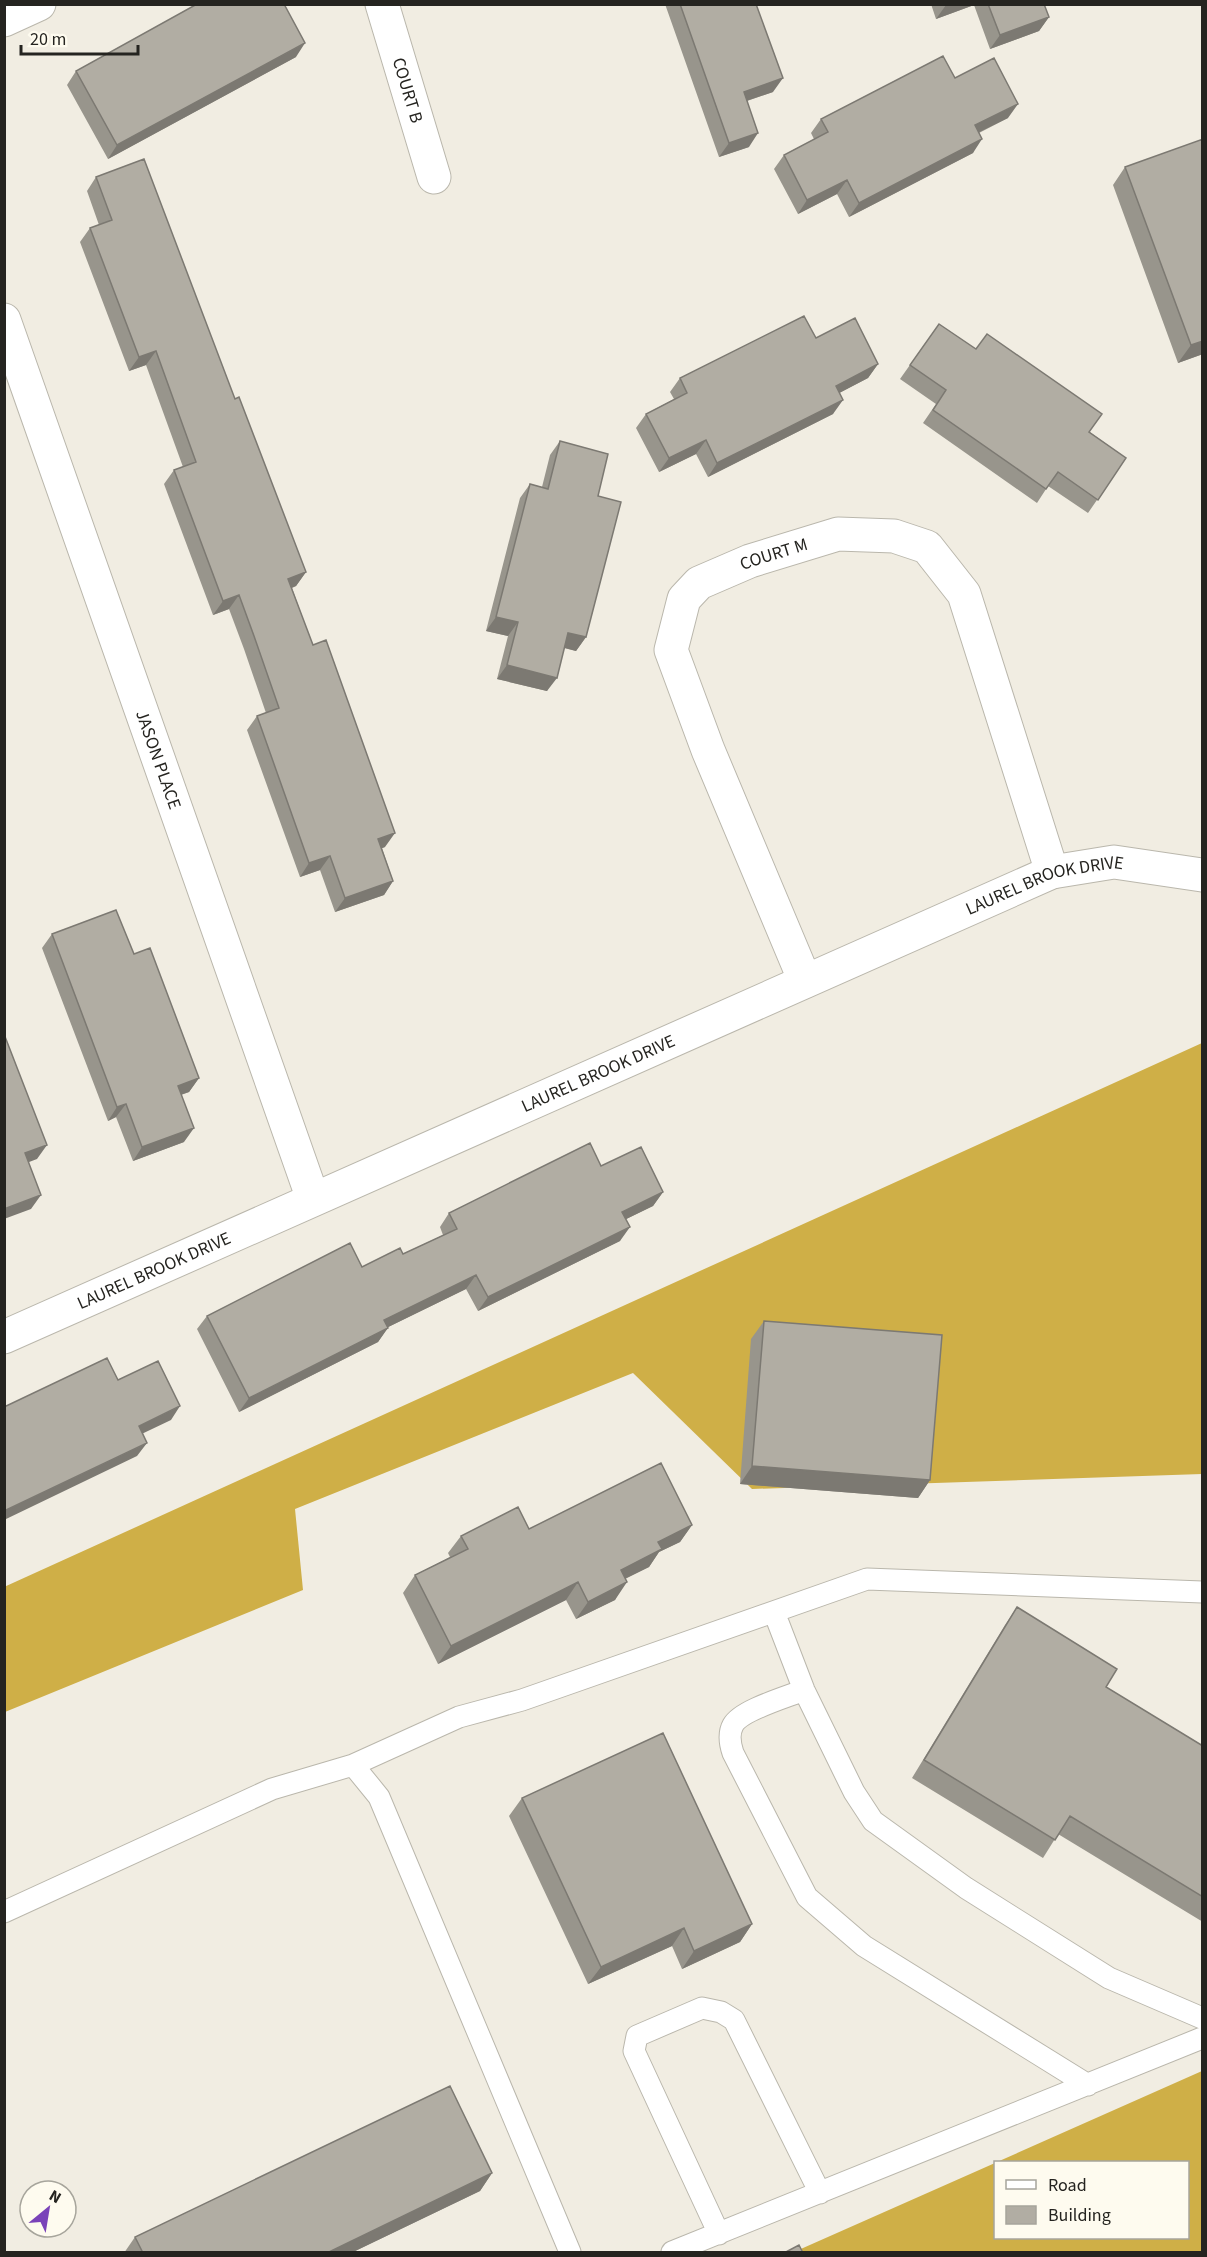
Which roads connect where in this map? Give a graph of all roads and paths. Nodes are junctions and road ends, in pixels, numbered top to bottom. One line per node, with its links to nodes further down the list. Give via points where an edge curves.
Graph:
1 (39, 4): 3 (street)
2 (382, 4): 4 (street, COURT B)
3 (4, 20)
4 (434, 177)
5 (4, 320): 9 (street, JASON PLACE)
6 (1052, 872): 7 (street, LAUREL BROOK DRIVE, via 1114,862); 8 (street, LAUREL BROOK DRIVE); 8 (street, COURT M, via 964,594 927,547 894,536 838,534 750,561 699,583 684,599 671,650 708,750)
7 (1203, 875)
8 (805, 981): 9 (street, LAUREL BROOK DRIVE)
9 (313, 1199): 10 (street, LAUREL BROOK DRIVE)
10 (4, 1337)
11 (1203, 1592): 12 (lane, via 867,1579)
12 (774, 1612): 13 (lane); 14 (lane, via 522,1700 459,1717)
13 (804, 1690): 16 (lane, via 854,1792 873,1821 966,1887 1109,1978); 18 (lane, via 740,1716 732,1726 730,1740 732,1753 807,1897 864,1946)
14 (353, 1765): 15 (lane, via 272,1789); 21 (lane, via 379,1797)
15 (4, 1912)
16 (1203, 2018)
17 (1203, 2038): 18 (lane)
18 (1088, 2085): 19 (lane)
19 (820, 2193): 20 (lane); 20 (lane, via 734,2020 702,2008 637,2036 634,2051)
20 (719, 2234): 22 (lane)
21 (570, 2253)
22 (672, 2253)

